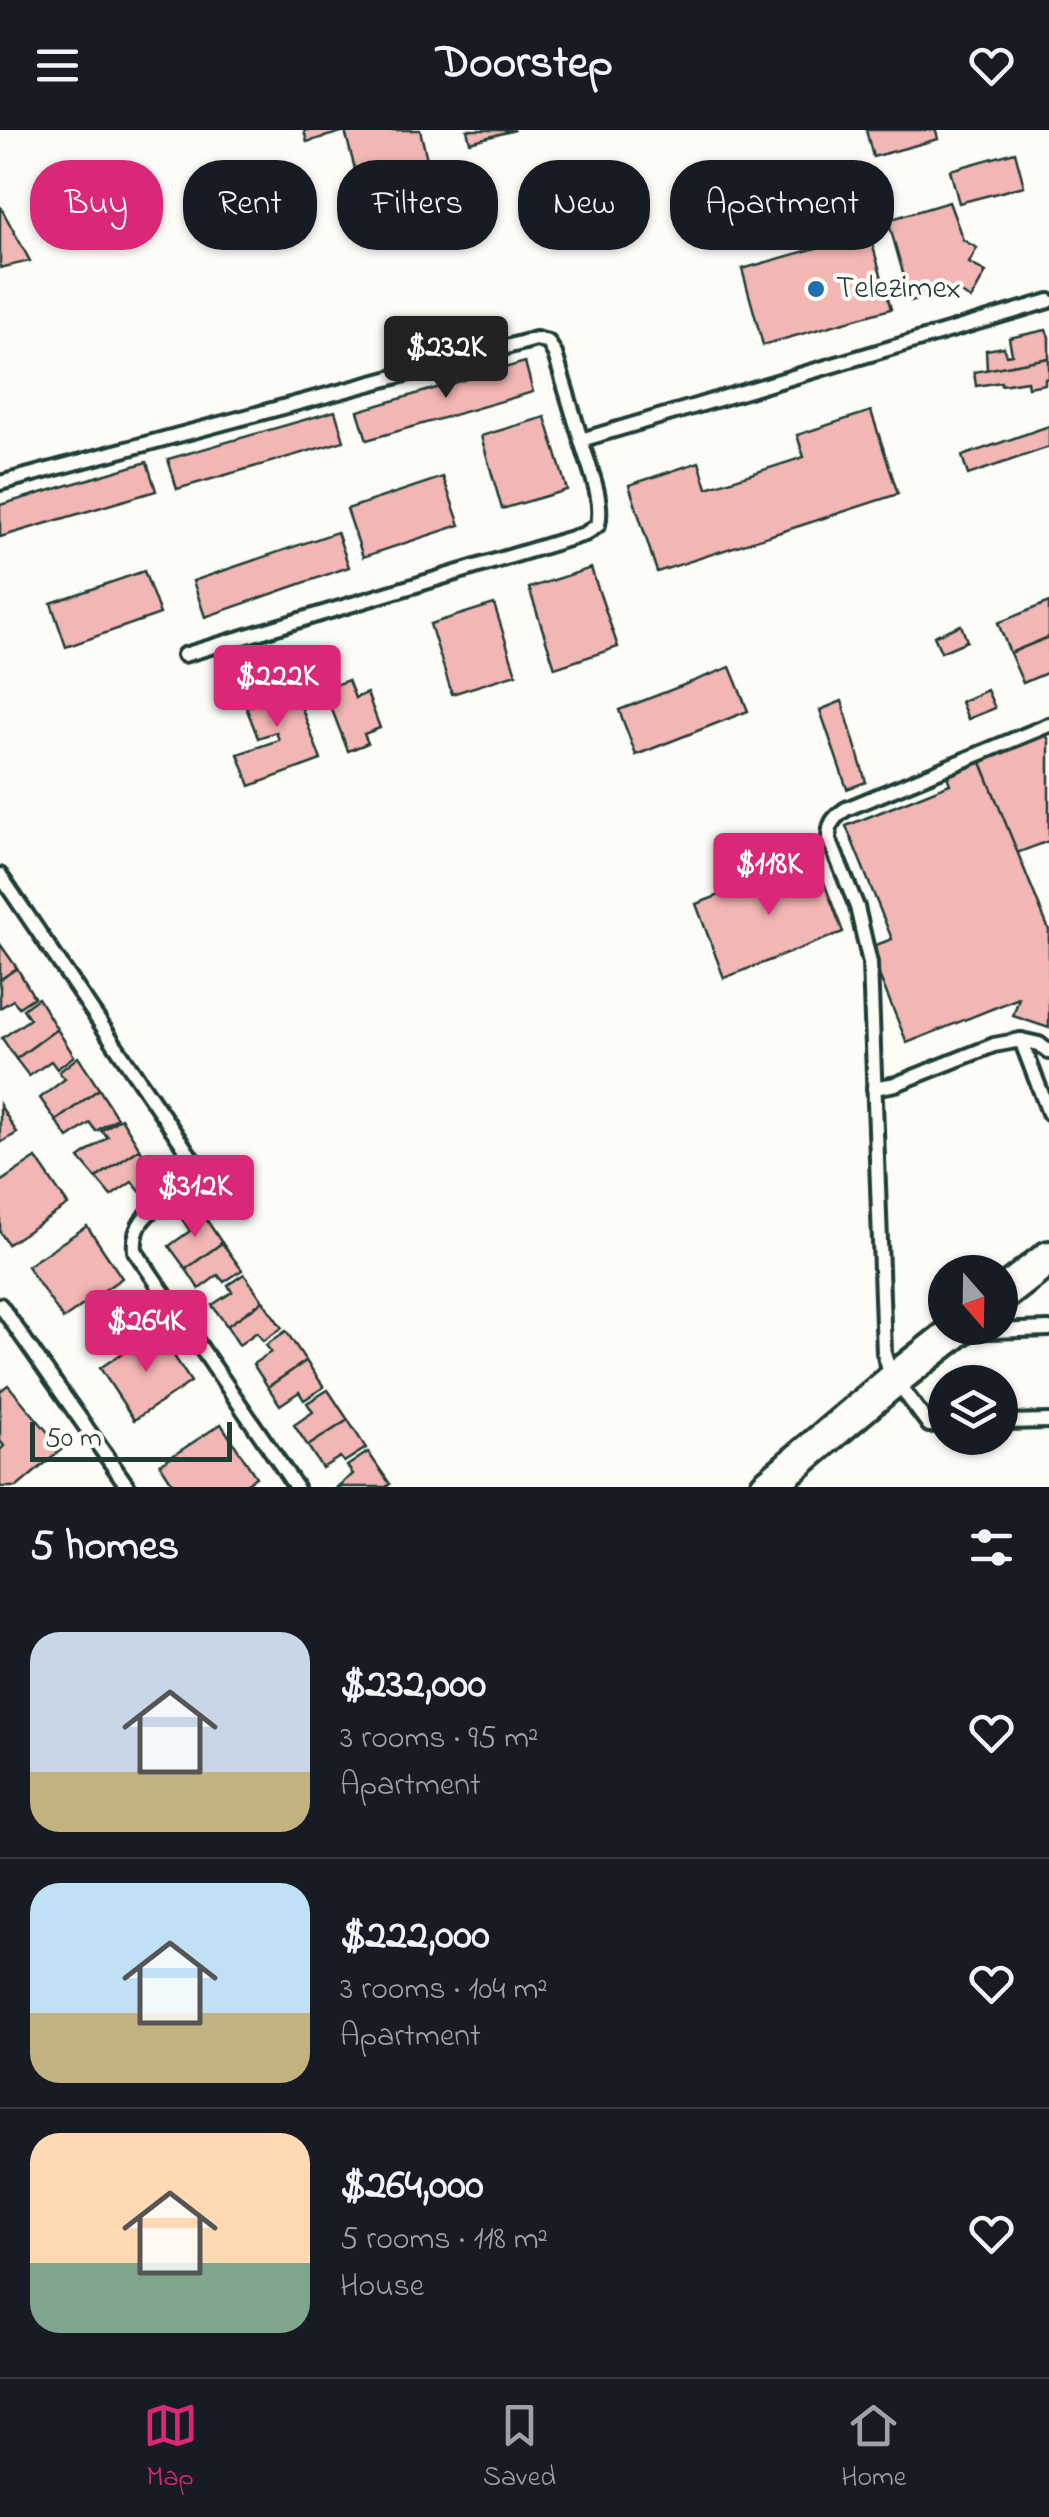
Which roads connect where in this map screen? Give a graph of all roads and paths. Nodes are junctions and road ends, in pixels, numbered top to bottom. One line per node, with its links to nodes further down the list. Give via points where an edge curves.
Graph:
1 (1049, 301): 2 (lane)
2 (580, 440): 3 (lane, via 555,354 548,342 536,339); 4 (lane, via 600,514 585,534)
3 (0, 484)
4 (184, 655)
5 (1049, 725): 9 (lane, via 833,818 830,839 870,963)
6 (0, 876): 22 (lane, via 191,1157 195,1170 187,1184 139,1221 135,1251)
7 (1020, 1040): 8 (lane); 9 (lane); 10 (lane)
8 (1049, 1052)
9 (874, 1088): 17 (lane, via 884,1354)
10 (1049, 1113)
11 (1049, 1258): 12 (main road)
12 (1018, 1282)
13 (0, 1304): 21 (lane)
14 (1018, 1329): 15 (lane)
15 (1049, 1329)
16 (938, 1345): 17 (main road)
17 (894, 1379): 20 (lane); 23 (main road)
18 (1049, 1421): 19 (lane)
19 (1018, 1422)
20 (928, 1423)
21 (128, 1487)
22 (296, 1487)
23 (767, 1487)

